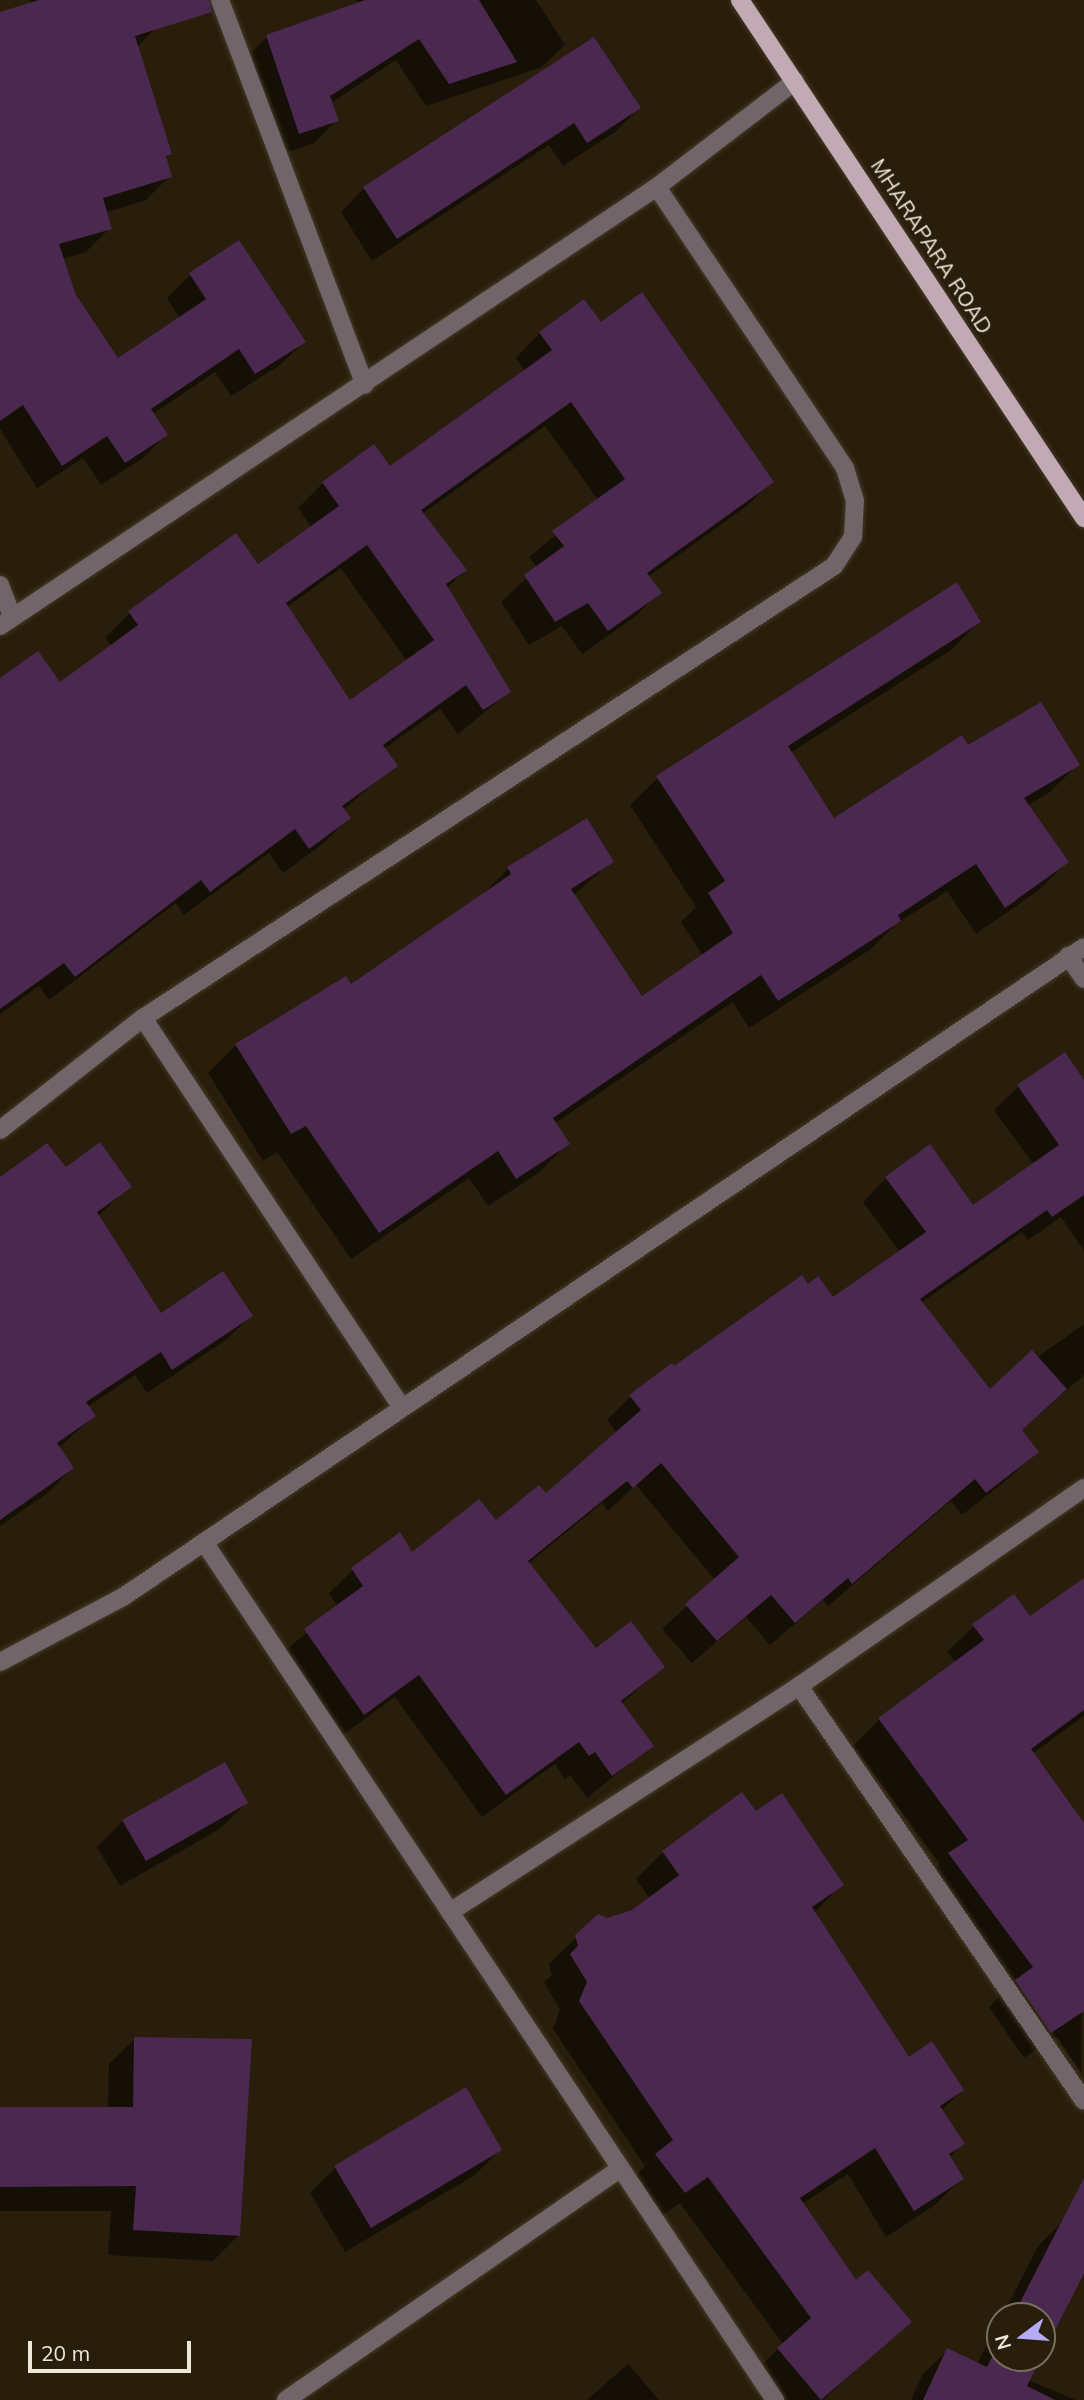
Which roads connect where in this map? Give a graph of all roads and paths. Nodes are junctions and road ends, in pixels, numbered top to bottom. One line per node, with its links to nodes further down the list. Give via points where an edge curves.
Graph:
1 (220, 0): 5 (street)
2 (740, 0): 3 (main road, MHARAPARA ROAD)
3 (795, 81): 4 (street); 6 (main road, MHARAPARA ROAD)
4 (657, 187): 5 (street); 11 (street, via 845,468 855,501 853,537 834,566)
5 (365, 385): 8 (street)
6 (1084, 518)
7 (0, 585): 8 (street)
8 (6, 621)
9 (1076, 952): 10 (street); 13 (street)
10 (1084, 979)
11 (143, 1018): 12 (street); 13 (street)
12 (0, 1130)
13 (401, 1407): 15 (street)
14 (1084, 1488): 17 (street)
15 (204, 1542): 16 (street, via 124,1597); 18 (street)
16 (0, 1662)
17 (799, 1686): 18 (street); 19 (street)
18 (450, 1912): 20 (street)
19 (1084, 2101)
20 (620, 2169): 21 (street); 22 (street)
21 (286, 2400)
22 (775, 2400)

